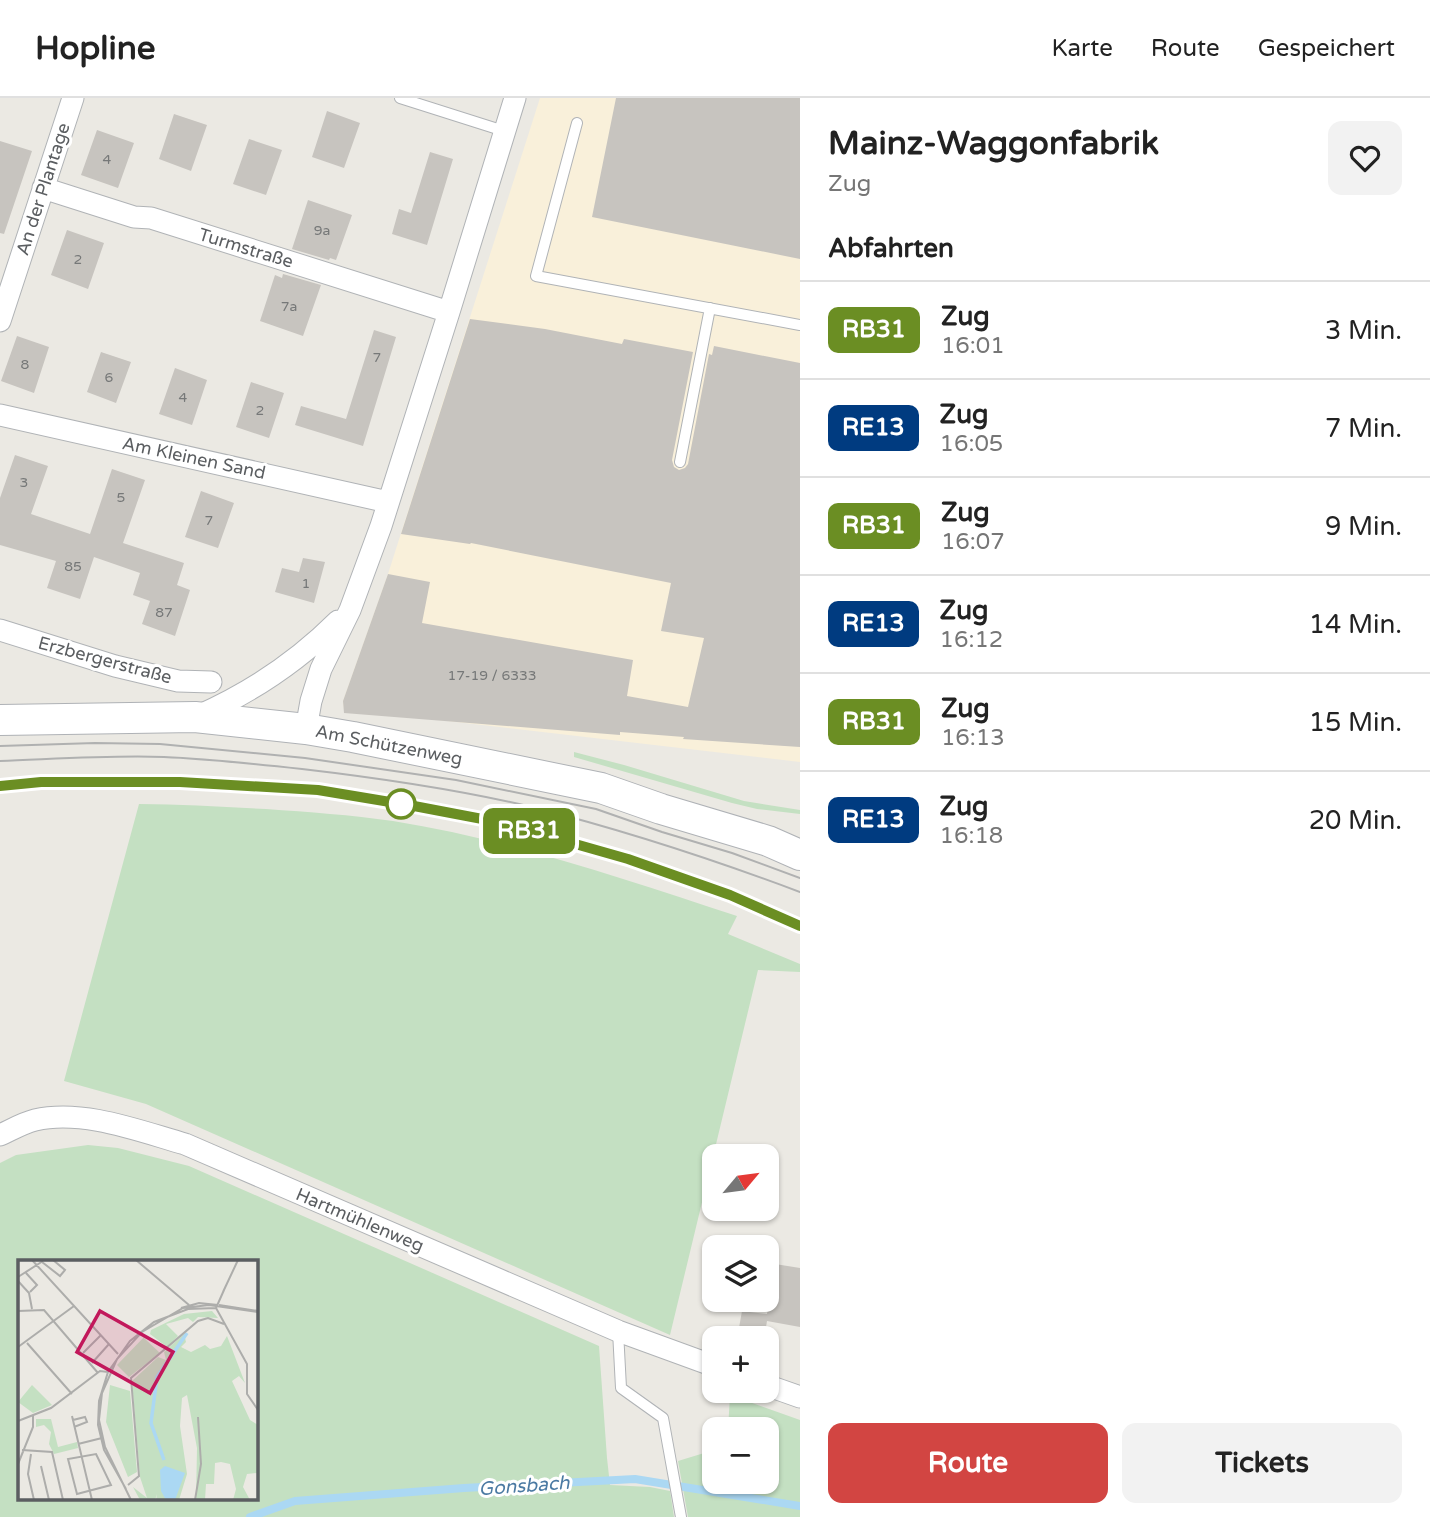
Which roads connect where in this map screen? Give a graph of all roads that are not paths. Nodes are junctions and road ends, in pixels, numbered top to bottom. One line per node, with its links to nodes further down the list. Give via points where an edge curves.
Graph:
1 (73, 98): 6 (street, An der Plantage)
2 (400, 98): 5 (lane)
3 (515, 98): 5 (street)
4 (577, 123): 7 (lane, via 536,275)
5 (504, 131): 8 (street)
6 (43, 188): 8 (street, Turmstraße); 9 (street, An der Plantage)
7 (710, 308): 10 (lane); 12 (lane)
8 (449, 312): 13 (street)
9 (0, 321)
10 (800, 325)
11 (0, 415): 13 (street, Am Kleinen Sand)
12 (680, 462)
13 (388, 502): 14 (street)
14 (350, 610): 17 (street, via 297,659 226,704); 19 (street, via 321,669)
15 (0, 630): 16 (street, Erzbergerstraße, via 115,666 178,681)
16 (211, 682)
17 (195, 717): 18 (main road, Am Schützenweg); 19 (main road, Am Schützenweg)
18 (0, 720)
19 (306, 729): 20 (main road, Am Schützenweg, via 601,788)
20 (768, 841): 21 (main road, Am Schützenweg); 22 (main road, Am Schützenweg)
21 (800, 841)
22 (800, 855)
23 (0, 1135): 24 (street, Hartmühlenweg, via 34,1120 71,1117 185,1144)
24 (618, 1331): 25 (street, Hartmühlenweg); 28 (lane, via 621,1388 663,1418)
25 (702, 1362)
26 (779, 1390): 27 (street)
27 (800, 1397)
28 (681, 1517)

